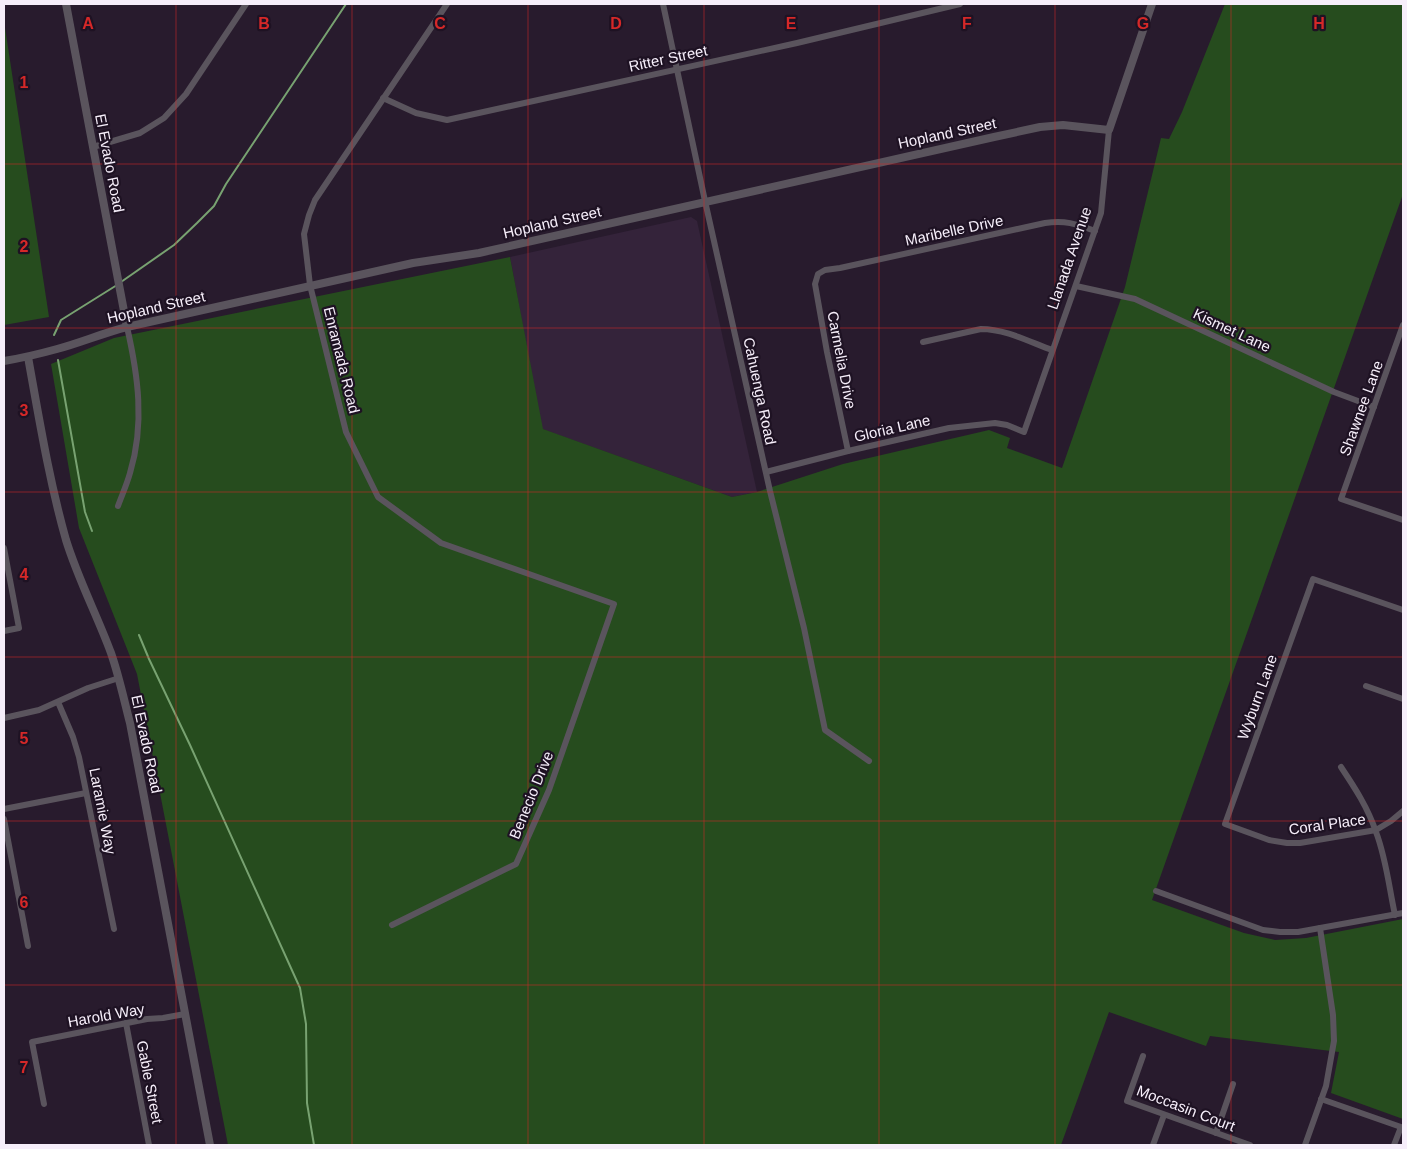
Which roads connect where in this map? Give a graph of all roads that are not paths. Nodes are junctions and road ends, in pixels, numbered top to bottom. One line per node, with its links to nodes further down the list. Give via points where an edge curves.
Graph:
1 (66, 4): 10 (street, El Evado Road)
2 (246, 4): 10 (street, via 186,94 164,118 140,133)
3 (447, 4): 8 (street, Enramada Road)
4 (663, 4): 7 (street, Cahuenga Road)
5 (960, 4): 7 (street, Ritter Street)
6 (1152, 4): 9 (street, Llanada Avenue)
7 (678, 68): 8 (street, Ritter Street, via 447,120 416,113); 11 (street, Cahuenga Road)
8 (383, 98): 14 (street, Enramada Road, via 319,193 309,215 304,234)
9 (1109, 130): 11 (street, Hopland Street, via 1063,125 1040,127); 12 (street, Llanada Avenue, via 1101,213)
10 (93, 147): 17 (street, El Evado Road)
11 (704, 201): 14 (street, Hopland Street, via 479,253); 25 (street, Cahuenga Road)
12 (1095, 231): 13 (street, Maribelle Drive, via 1075,223 1045,222); 15 (street, Llanada Avenue)
13 (818, 274): 24 (street, Carmelia Drive, via 815,284 826,352)
14 (310, 285): 17 (street, Hopland Street); 29 (street, Enramada Road, via 346,432 378,497 441,543)
15 (1076, 286): 19 (street, Llanada Avenue); 22 (street, Kismet Lane, via 1135,299 1334,392)
16 (1403, 325): 22 (street, Shawnee Lane)
17 (127, 327): 20 (street, Hopland Street); 26 (street, via 137,380 139,413 131,472)
18 (923, 342): 19 (street, via 989,329)
19 (1052, 350): 23 (street, Llanada Avenue)
20 (28, 357): 21 (street, Hopland Street); 32 (street, El Evado Road, via 56,504 81,583)
21 (4, 361)
22 (1374, 407): 27 (street, Shawnee Lane, via 1342,499)
23 (1024, 432): 24 (street, Gloria Lane, via 1006,425 980,424)
24 (848, 451): 25 (street, Gloria Lane)
25 (766, 472): 37 (street, Cahuenga Road, via 804,628 824,730)
26 (118, 506)
27 (1403, 520)
28 (4, 548): 31 (street, via 19,628)
29 (614, 604): 48 (street, Benecio Drive, via 549,790 516,864)
30 (1403, 610): 43 (street, Wyburn Lane, via 1313,578)
31 (4, 630)
32 (119, 678): 35 (street); 52 (street, El Evado Road)
33 (1366, 686): 34 (street)
34 (1403, 699)
35 (58, 702): 36 (street, via 30,713); 39 (street, Laramie Way, via 76,745)
36 (4, 718)
37 (869, 761)
38 (1341, 767): 44 (street)
39 (86, 793): 40 (street); 50 (street, Laramie Way)
40 (4, 809)
41 (1403, 811): 44 (street)
42 (4, 819): 51 (street)
43 (1225, 824): 44 (street, Coral Place, via 1286,843 1312,842)
44 (1376, 830): 47 (street)
45 (1156, 891): 49 (street, via 1263,930 1298,932)
46 (1403, 913): 47 (street)
47 (1395, 915): 49 (street)
48 (392, 925)
49 (1320, 928): 56 (street, via 1334,1026 1329,1072)
50 (114, 929)
51 (28, 946)
52 (185, 1014): 53 (street, Harold Way); 61 (street, El Evado Road)
53 (126, 1023): 57 (street, Harold Way, via 32,1042); 60 (street, Gable Street)
54 (1143, 1056): 58 (street, Moccasin Court, via 1127,1101)
55 (1233, 1084): 59 (street)
56 (1322, 1099): 64 (street); 65 (street, via 1401,1127)
57 (44, 1104)
58 (1164, 1115): 59 (street, Moccasin Court); 62 (street)
59 (1216, 1133): 63 (street, Moccasin Court)
60 (149, 1145)
61 (210, 1145)
62 (1153, 1145)
63 (1250, 1145)
64 (1305, 1145)
65 (1394, 1145)

